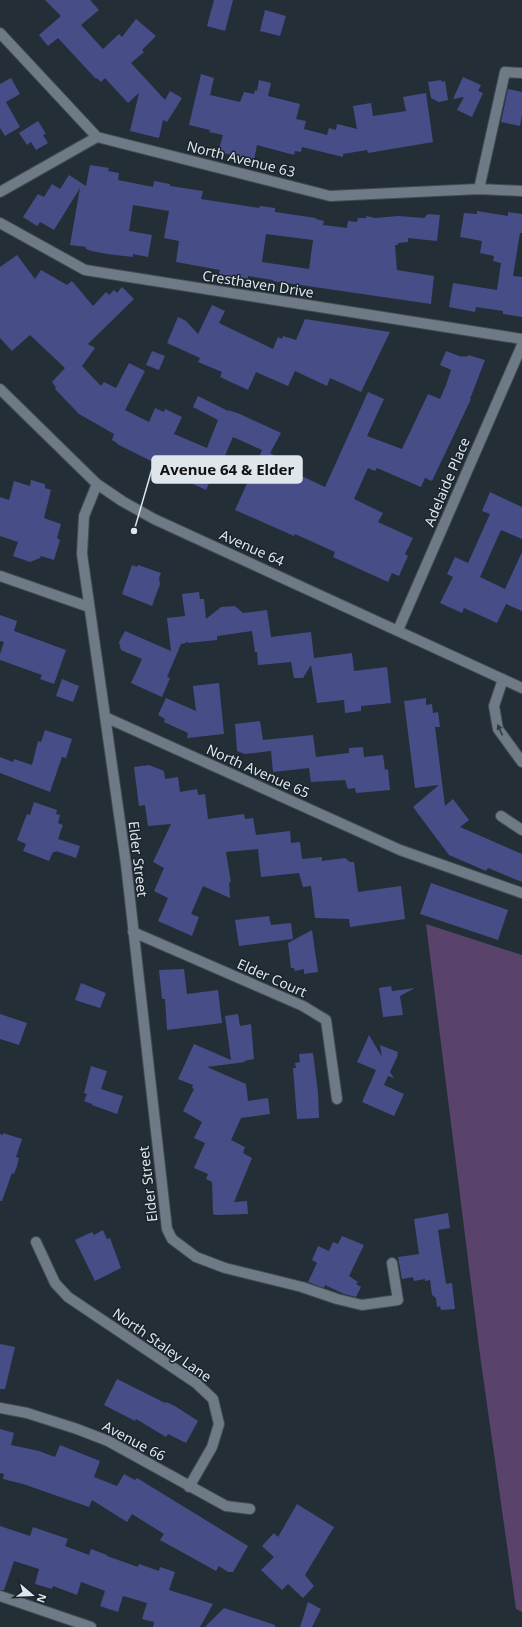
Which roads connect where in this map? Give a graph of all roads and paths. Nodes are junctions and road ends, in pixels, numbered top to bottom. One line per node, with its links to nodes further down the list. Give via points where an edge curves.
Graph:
1 (0, 34): 3 (street)
2 (522, 73): 4 (street, via 505,72)
3 (97, 138): 4 (street, North Avenue 63, via 330,196); 6 (street)
4 (479, 189): 5 (street, North Avenue 63)
5 (522, 191)
6 (0, 192)
7 (0, 223): 8 (street, Cresthaven Drive, via 85,270)
8 (522, 340)
9 (522, 345): 14 (street, Adelaide Place)
10 (0, 389): 11 (street, Avenue 64)
11 (97, 484): 13 (street, Elder Street, via 84,516 82,554); 14 (street, Avenue 64, via 154,519)
12 (0, 576): 13 (street)
13 (89, 606): 17 (street, Elder Street)
14 (398, 630): 15 (street, Avenue 64)
15 (503, 678): 16 (street, Avenue 64); 18 (street, one-way to 15, via 498,729 494,706)
16 (522, 688)
17 (105, 717): 21 (street, North Avenue 65, via 400,850); 22 (street, Elder Street)
18 (522, 762)
19 (500, 816): 20 (street)
20 (522, 830)
21 (522, 893)
22 (133, 932): 23 (street, Elder Court, via 303,1006 326,1020); 25 (street, Elder Street, via 167,1229 172,1239 196,1257 225,1268 362,1304 398,1300)
23 (337, 1099)
24 (36, 1242): 27 (street, North Staley Lane, via 55,1284 68,1297 196,1383 213,1399 219,1424 212,1447)
25 (392, 1263)
26 (0, 1408): 27 (street, Avenue 66, via 70,1426 108,1441)
27 (189, 1487): 28 (street, Avenue 66, via 226,1506)
28 (250, 1509)
29 (0, 1596): 30 (street)
30 (91, 1627)

